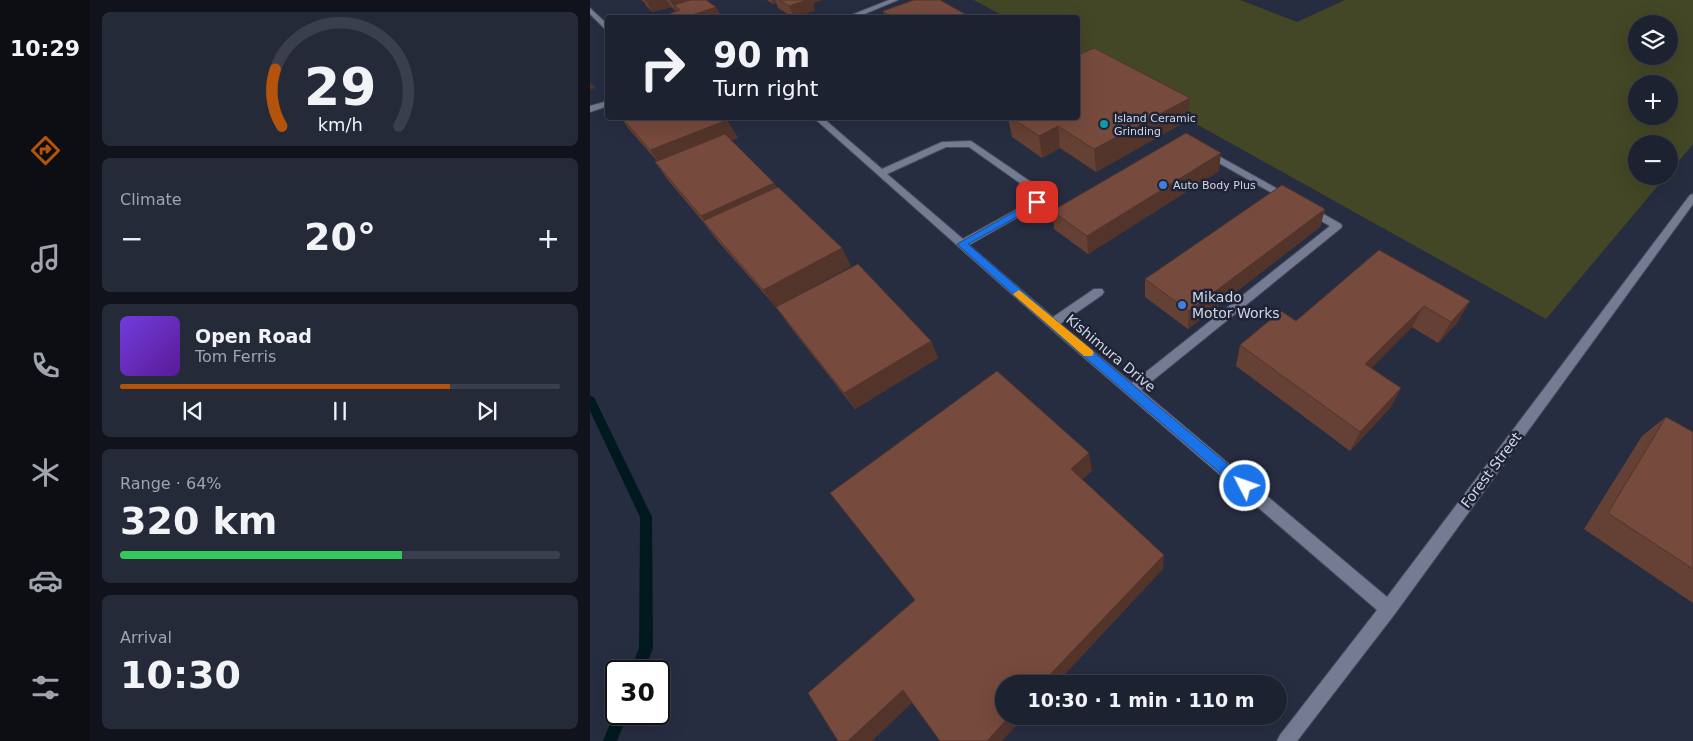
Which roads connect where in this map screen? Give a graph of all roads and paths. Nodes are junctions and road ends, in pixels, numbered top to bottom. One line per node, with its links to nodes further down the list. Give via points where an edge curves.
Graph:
1 (894, 0): 3 (street)
2 (590, 10): 4 (street)
3 (855, 15)
4 (605, 27)
5 (605, 104): 6 (street)
6 (590, 109)
7 (820, 120): 9 (street, Kishimura Drive)
8 (1198, 146): 14 (street, via 1337,226)
9 (881, 173): 11 (street, Kishimura Drive); 11 (street, via 945,144 971,144 1031,186 1037,202)
10 (1693, 197): 15 (street, Forest Street)
11 (962, 244): 13 (street, Kishimura Drive)
12 (1098, 292): 13 (street)
13 (1053, 323): 14 (street, Kishimura Drive)
14 (1132, 390): 15 (street, Kishimura Drive)
15 (1388, 610): 16 (street, Forest Street)
16 (1286, 741)

